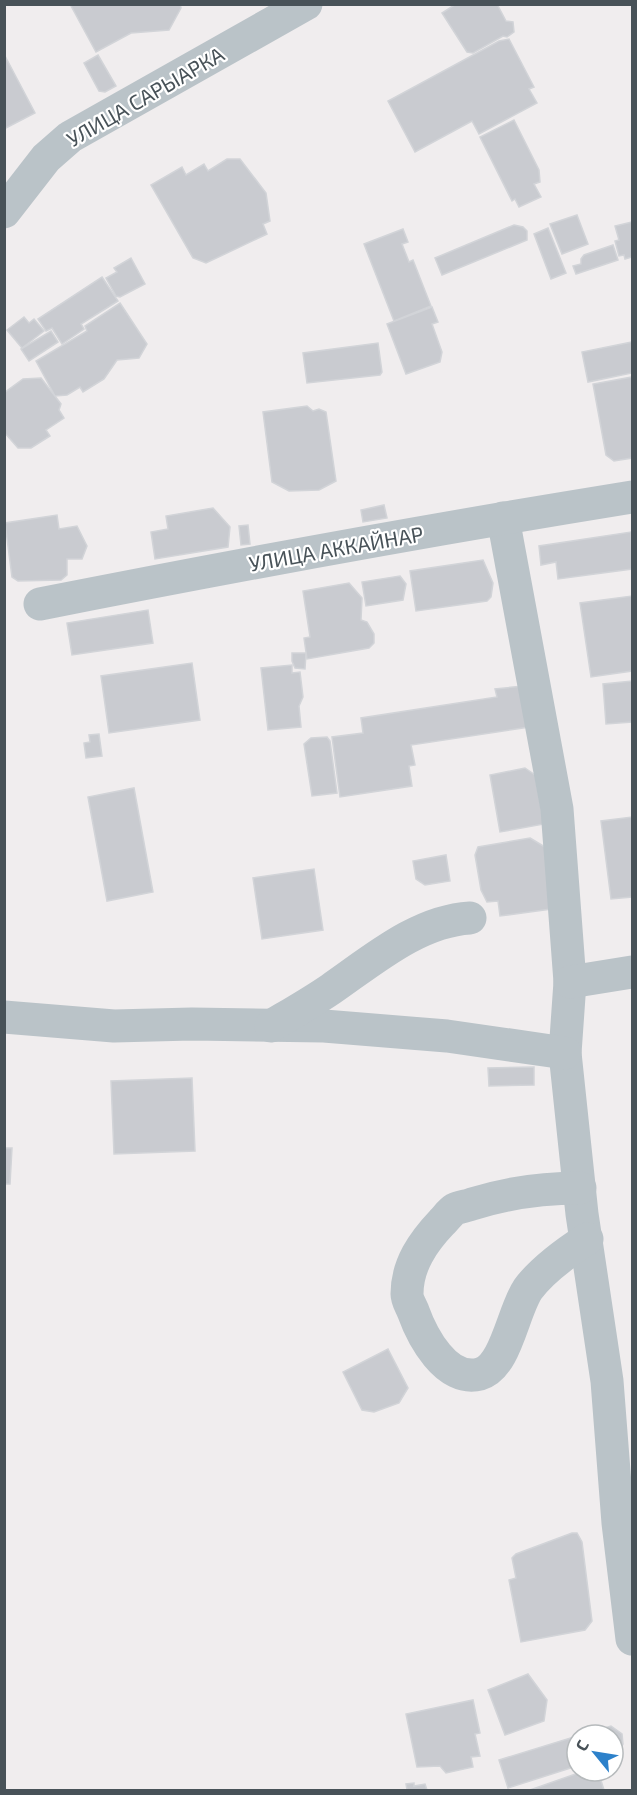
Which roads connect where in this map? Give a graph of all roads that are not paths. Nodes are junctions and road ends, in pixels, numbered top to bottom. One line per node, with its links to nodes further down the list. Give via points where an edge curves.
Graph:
1 (306, 4): 2 (street, УЛИЦА САРЫАРКА, via 70,137)
2 (18, 182): 3 (street, УЛИЦА САРЫАРКА)
3 (4, 212)
4 (633, 497): 5 (street, УЛИЦА АККАЙНАР)
5 (503, 518): 6 (street, УЛИЦА АККАЙНАР); 9 (street, via 557,809)
6 (40, 604)
7 (470, 918): 11 (street, via 453,919 403,940)
8 (633, 972): 9 (street)
9 (570, 982): 12 (street)
10 (4, 1017): 11 (street, via 114,1026)
11 (271, 1026): 12 (street, via 324,1026 447,1036)
12 (565, 1053): 13 (street)
13 (580, 1188): 14 (street); 14 (street, via 490,1198 454,1210 427,1239 411,1266 407,1296 418,1327 446,1365 466,1375 481,1374 493,1367 528,1289 563,1255)
14 (587, 1239): 15 (street)
15 (630, 1598): 16 (street)
16 (633, 1639)

